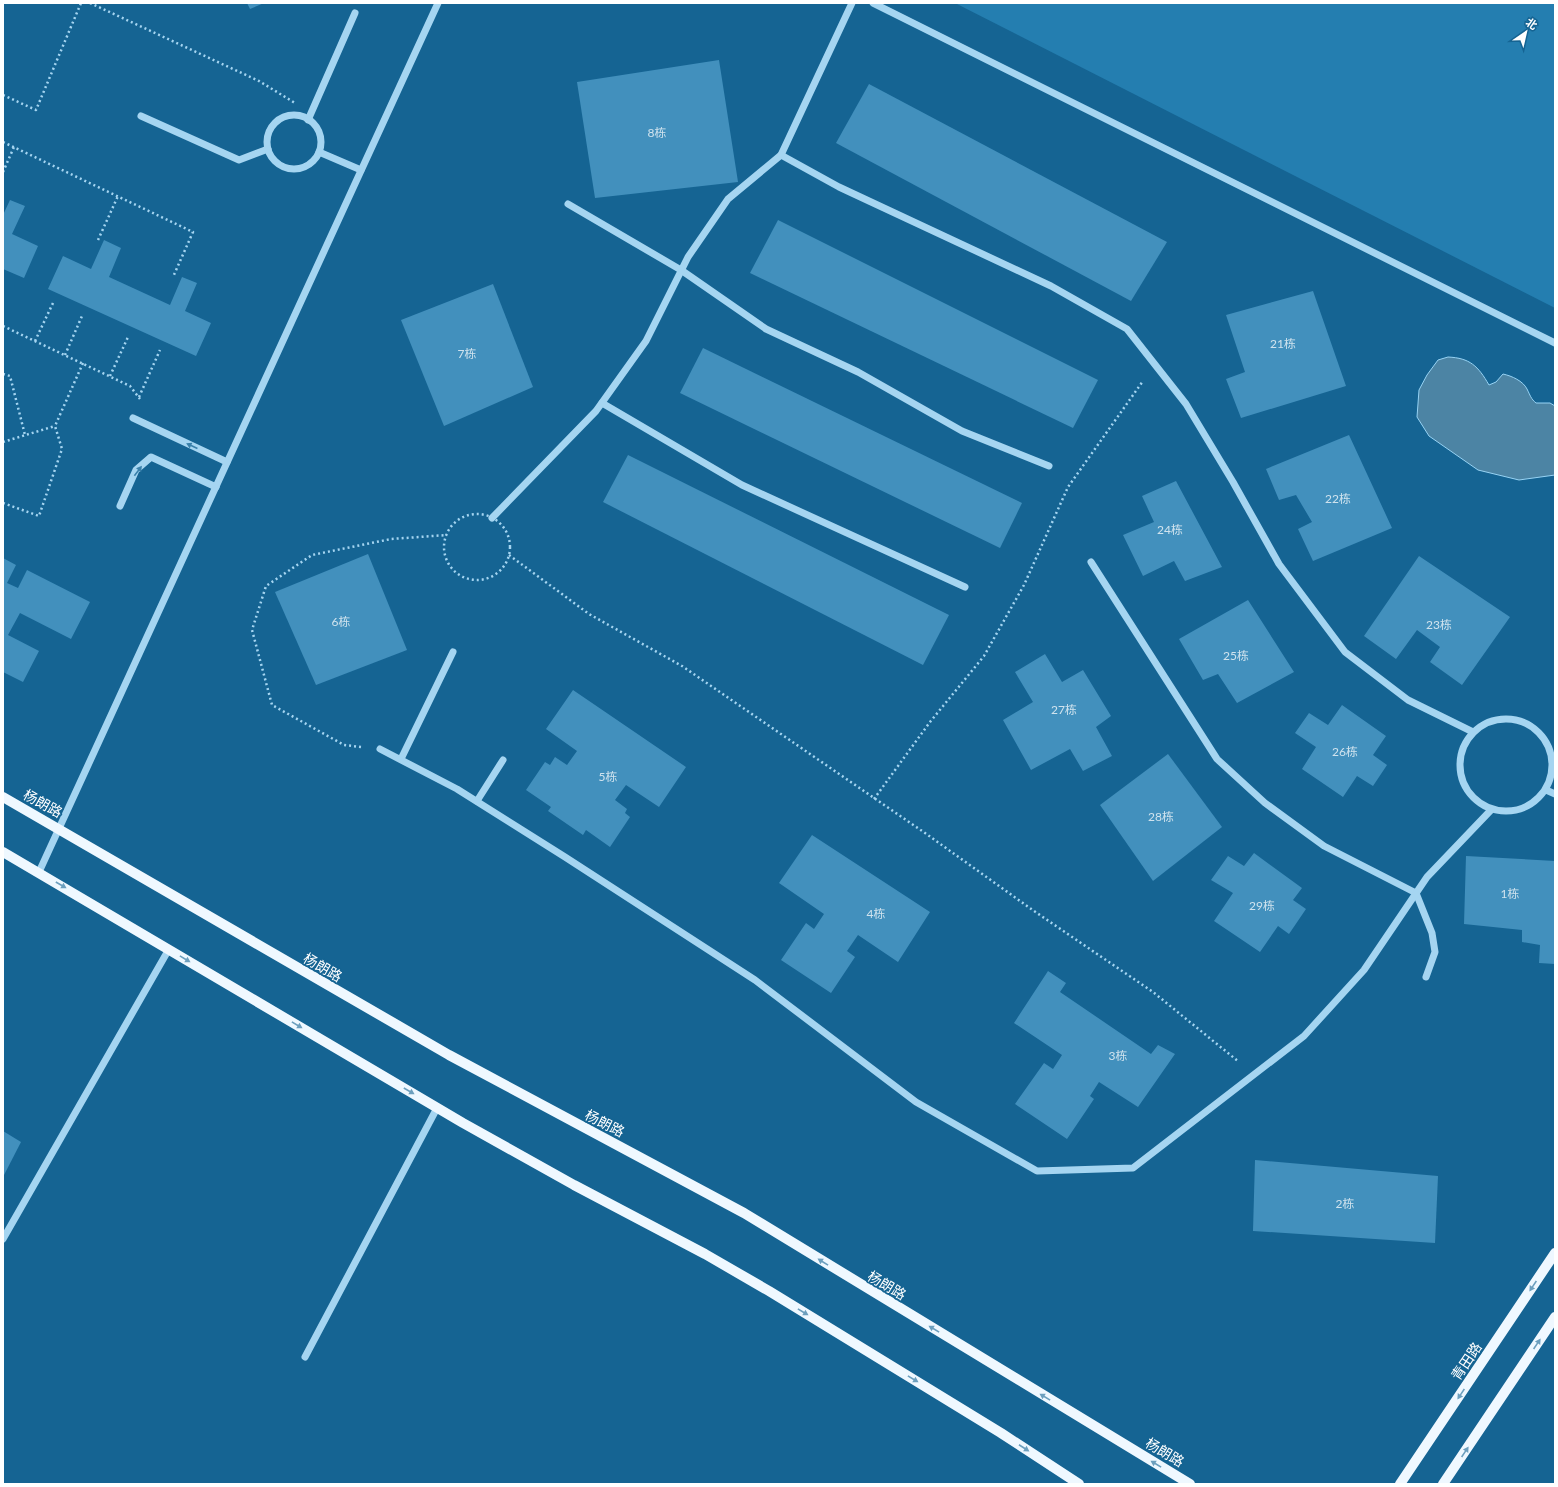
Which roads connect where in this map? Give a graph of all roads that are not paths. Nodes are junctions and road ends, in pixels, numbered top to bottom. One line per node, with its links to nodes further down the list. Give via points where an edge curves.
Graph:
1 (438, 3): 10 (street)
2 (852, 3): 9 (street)
3 (873, 3): 13 (street)
4 (355, 13): 6 (street)
5 (141, 116): 7 (street, via 239,160)
6 (308, 120): 7 (street, via 300,116 282,118 275,123 267,138); 8 (street, via 319,134)
7 (268, 149): 8 (street, via 275,162 291,169 308,165)
8 (319, 152): 10 (street)
9 (781, 155): 12 (street, via 728,199); 24 (street, via 839,187 1058,290 1127,329 1186,404 1279,564 1345,652 1408,700)
10 (361, 170): 16 (street)
11 (568, 204): 12 (street)
12 (681, 270): 14 (street, via 646,341); 17 (street, via 766,329 858,372 962,430)
13 (1555, 343)
14 (602, 403): 20 (street); 22 (street, via 742,485)
15 (133, 418): 16 (street, one-way to 15)
16 (227, 462): 18 (street)
17 (1049, 466)
18 (216, 487): 19 (street, one-way to 18, via 136,470 151,457); 34 (street)
19 (120, 506)
20 (492, 518)
21 (1091, 562): 37 (street, via 1217,759 1265,803 1324,846)
22 (965, 587)
23 (453, 652): 27 (street)
24 (1473, 732): 26 (street, via 1485,723 1500,719 1516,720 1531,726); 33 (street, via 1463,745 1459,760 1460,776 1466,790 1477,802)
25 (380, 749): 27 (street)
26 (1552, 751): 29 (street, via 1551,777)
27 (400, 759): 32 (street)
28 (503, 760): 32 (street)
29 (1546, 790): 30 (street); 33 (street, via 1536,802 1522,809 1507,812)
30 (1555, 794)
31 (3, 797): 34 (main road, 杨朗路)
32 (476, 801): 37 (street, via 755,980 916,1102 1037,1171 1133,1168 1304,1036 1364,970)
33 (1491, 810): 37 (street, via 1427,877)
34 (59, 828): 36 (street); 46 (main road, 杨朗路, one-way to 34, via 744,1213 449,1055 280,959)
35 (3, 852): 36 (main road)
36 (39, 872): 38 (main road, one-way to 38)
37 (1416, 893): 39 (street, via 1432,933 1435,952)
38 (169, 949): 40 (main road, one-way to 40); 41 (street)
39 (1426, 977)
40 (437, 1108): 44 (street); 45 (main road, one-way to 45, via 769,1291 1001,1433)
41 (3, 1239)
42 (1555, 1253): 47 (main road, 青田路, one-way to 47)
43 (1555, 1317): 48 (main road, one-way to 43)
44 (305, 1357)
45 (1079, 1484)
46 (1190, 1484)
47 (1400, 1484)
48 (1443, 1484)

